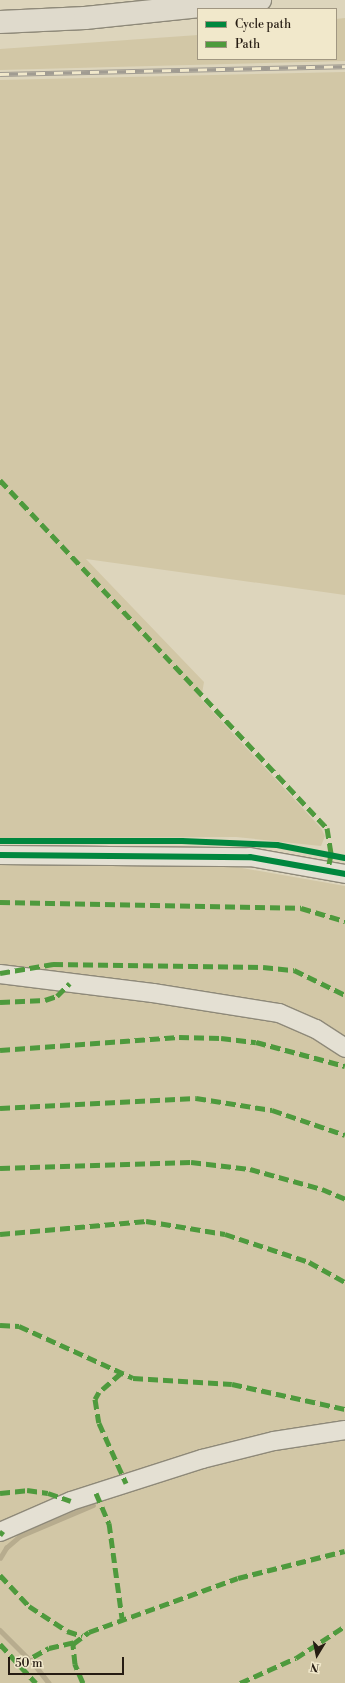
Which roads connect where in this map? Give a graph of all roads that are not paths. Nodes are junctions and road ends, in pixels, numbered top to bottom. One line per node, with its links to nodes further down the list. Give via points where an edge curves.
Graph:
1 (260, 0): 2 (highway, via 100,17)
2 (0, 22)
3 (0, 855): 4 (street, via 250,857)
4 (345, 874)
5 (0, 974): 6 (street, via 153,992 279,1013 316,1029)
6 (345, 1048)
7 (345, 1430): 8 (street, via 274,1441 202,1459 72,1501)
8 (0, 1532)

